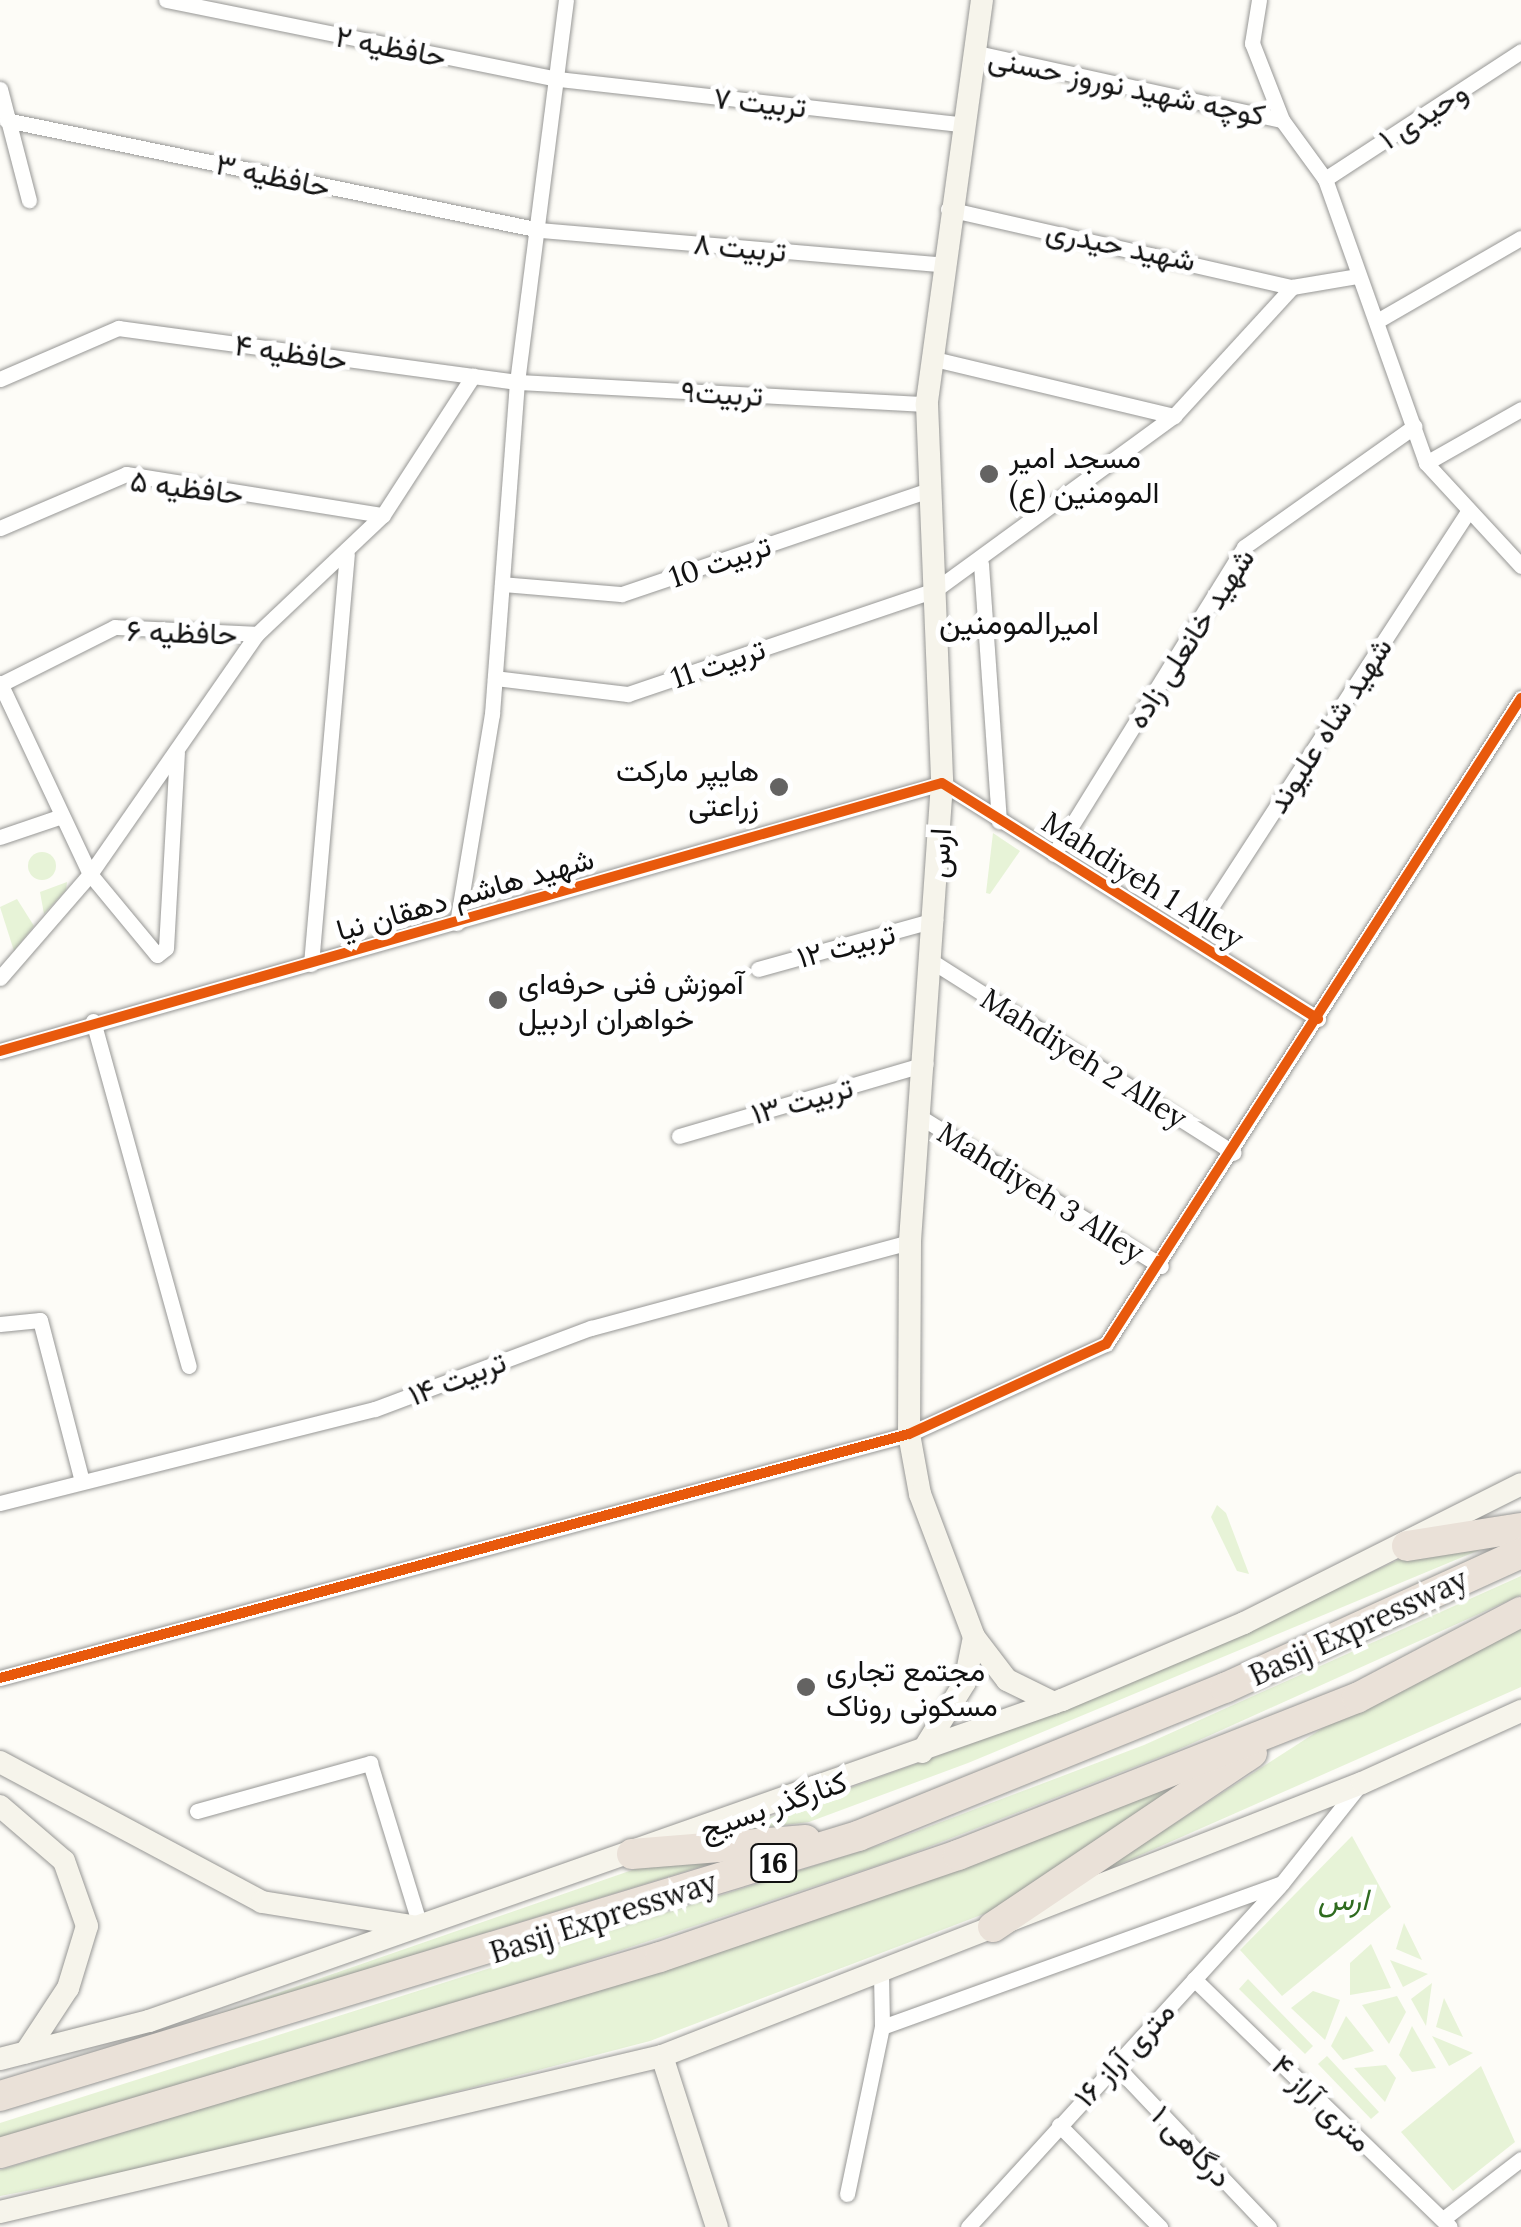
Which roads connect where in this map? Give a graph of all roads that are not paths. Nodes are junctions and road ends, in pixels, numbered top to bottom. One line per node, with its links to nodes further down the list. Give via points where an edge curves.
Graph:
1 (166, 0): 7 (street, حافظیه ۲)
2 (566, 0): 7 (street)
3 (982, 0): 6 (main road, ارس)
4 (1258, 0): 10 (street, via 1252,43)
5 (1521, 51): 12 (street, وحیدی ۱)
6 (972, 52): 10 (street, کوچه شهید نوروز حسنی); 11 (main road, ارس)
7 (558, 80): 11 (street, تربیت ۷); 15 (street)
8 (0, 89): 9 (street)
9 (6, 120): 13 (street); 15 (street, حافظیه ۳)
10 (1282, 120): 12 (street)
11 (961, 124): 14 (main road, ارس)
12 (1325, 180): 18 (street)
13 (29, 200)
14 (948, 209): 17 (main road, ارس); 19 (street, شهید حیدری)
15 (540, 230): 17 (street, تربیت ۸); 24 (street)
16 (1521, 238): 20 (street)
17 (940, 264): 21 (main road, ارس)
18 (1358, 276): 19 (street); 20 (street)
19 (1292, 288): 27 (street, تربیت 11)
20 (1377, 321): 28 (street)
21 (930, 358): 25 (main road, ارس); 27 (street)
22 (472, 376): 23 (street, حافظیه ۴, via 118,328); 24 (street, حافظیه ۴); 32 (street)
23 (0, 379)
24 (517, 382): 25 (street, تربیت۹); 37 (street)
25 (927, 404): 30 (main road, ارس)
26 (1521, 410): 29 (street)
27 (1174, 416): 35 (street, تربیت 11)
28 (1415, 426): 29 (street); 49 (street, شهید خانعلی زاده, via 1244,547)
29 (1426, 463): 31 (street)
30 (933, 489): 37 (street, تربیت 10, via 622,594); 38 (main road, ارس)
31 (1467, 513): 36 (street); 53 (street, شهید شاه علیوند)
32 (383, 516): 33 (street, حافظیه ۵, via 126,474); 34 (street)
33 (0, 528)
34 (347, 555): 39 (street); 55 (street)
35 (981, 564): 38 (street, تربیت 11); 47 (street)
36 (1521, 566)
37 (502, 584): 40 (street)
38 (935, 590): 40 (street, تربیت 11, via 628,694); 45 (main road, ارس)
39 (257, 634): 41 (street, حافظیه ۶, via 116,628); 44 (street)
40 (494, 678): 52 (street)
41 (0, 683): 43 (street)
42 (1521, 698): 58 (street)
43 (6, 712): 46 (street)
44 (178, 748): 50 (street); 50 (street, via 166,948 156,955 140,944)
45 (942, 784): 47 (street, Mahdiyeh 1 Alley); 51 (main road, ارس); 52 (street, شهید هاشم دهقان نیا)
46 (62, 816): 48 (street); 50 (street)
47 (999, 822): 49 (street, Mahdiyeh 1 Alley)
48 (0, 837)
49 (1054, 854): 53 (street, Mahdiyeh 1 Alley)
50 (90, 874): 57 (street)
51 (935, 920): 54 (main road, ارس); 56 (street, تربیت ۱۲)
52 (457, 923): 55 (street, شهید هاشم دهقان نیا)
53 (1190, 938): 58 (street, Mahdiyeh 1 Alley)
54 (934, 962): 61 (main road, ارس); 64 (street, Mahdiyeh 2 Alley)
55 (310, 964): 59 (street, شهید هاشم دهقان نیا)
56 (758, 969)
57 (1, 974)
58 (1318, 1019): 64 (street)
59 (92, 1021): 60 (street, شهید هاشم دهقان نیا); 68 (street)
60 (0, 1051)
61 (926, 1064): 62 (main road, ارس); 63 (street, تربیت ۱۳)
62 (922, 1118): 65 (main road, ارس); 66 (street, Mahdiyeh 3 Alley)
63 (679, 1136)
64 (1234, 1153): 66 (street)
65 (910, 1242): 69 (main road, ارس); 70 (street, تربیت ۱۴, via 591,1328 358,1414)
66 (1160, 1266): 69 (street, via 1106,1344)
67 (0, 1324): 70 (street, via 40,1320)
68 (189, 1366)
69 (909, 1434): 77 (main road, ارس, via 920,1494); 78 (street)
70 (80, 1478): 72 (street, تربیت ۱۴)
71 (1521, 1484): 74 (main road, کنارگذر بسیج)
72 (0, 1503)
73 (1521, 1528): 74 (highway)
74 (1407, 1546): 79 (main road, کنارگذر بسیج)
75 (1521, 1553): 87 (highway, Basij Expressway / 16, via 1225,1688)
76 (1521, 1612): 81 (highway, Basij Expressway / 16)
77 (974, 1637): 79 (main road, ارس, via 1007,1680); 82 (main road, via 965,1682)
78 (0, 1678)
79 (1054, 1703): 82 (main road, کنارگذر بسیج)
80 (1521, 1711): 84 (main road)
81 (1301, 1720): 91 (highway); 101 (highway, Basij Expressway / 16, via 958,1854 660,1957)
82 (922, 1752): 88 (main road, کنارگذر بسیج)
83 (0, 1762): 90 (main road, via 262,1902 330,1920)
84 (1362, 1783): 89 (street, ۱۶ متری آراز); 91 (main road)
85 (0, 1806): 95 (main road, via 64,1861 86,1926 68,1988)
86 (197, 1811): 90 (street, via 370,1763)
87 (858, 1836): 88 (highway); 99 (highway, Basij Expressway / 16)
88 (632, 1854): 90 (main road, کنارگذر بسیج)
89 (1282, 1883): 93 (street, ۱۶ متری آراز); 94 (street)
90 (420, 1926): 95 (main road, کنارگذر بسیج, via 149,2021)
91 (993, 1927): 92 (main road)
92 (881, 1973): 94 (street); 96 (main road)
93 (1194, 1978): 98 (street, ۱۶ متری آراز); 106 (street, ۴ متری آراز)
94 (882, 2027): 103 (street)
95 (26, 2052): 97 (main road, کنارگذر بسیج)
96 (662, 2056): 104 (main road); 108 (main road)
97 (0, 2059)
98 (1114, 2065): 100 (street, ۱۶ متری آراز); 111 (street, درگاهی ۱)
99 (0, 2096)
100 (1059, 2125): 109 (street, ۱۶ متری آراز); 110 (street)
101 (0, 2152)
102 (1521, 2159): 106 (street)
103 (847, 2194)
104 (52, 2200): 105 (main road); 107 (main road)
105 (0, 2212)
106 (1446, 2223)
107 (15, 2227)
108 (717, 2227)
109 (968, 2227)
110 (1160, 2227)
111 (1269, 2227)

